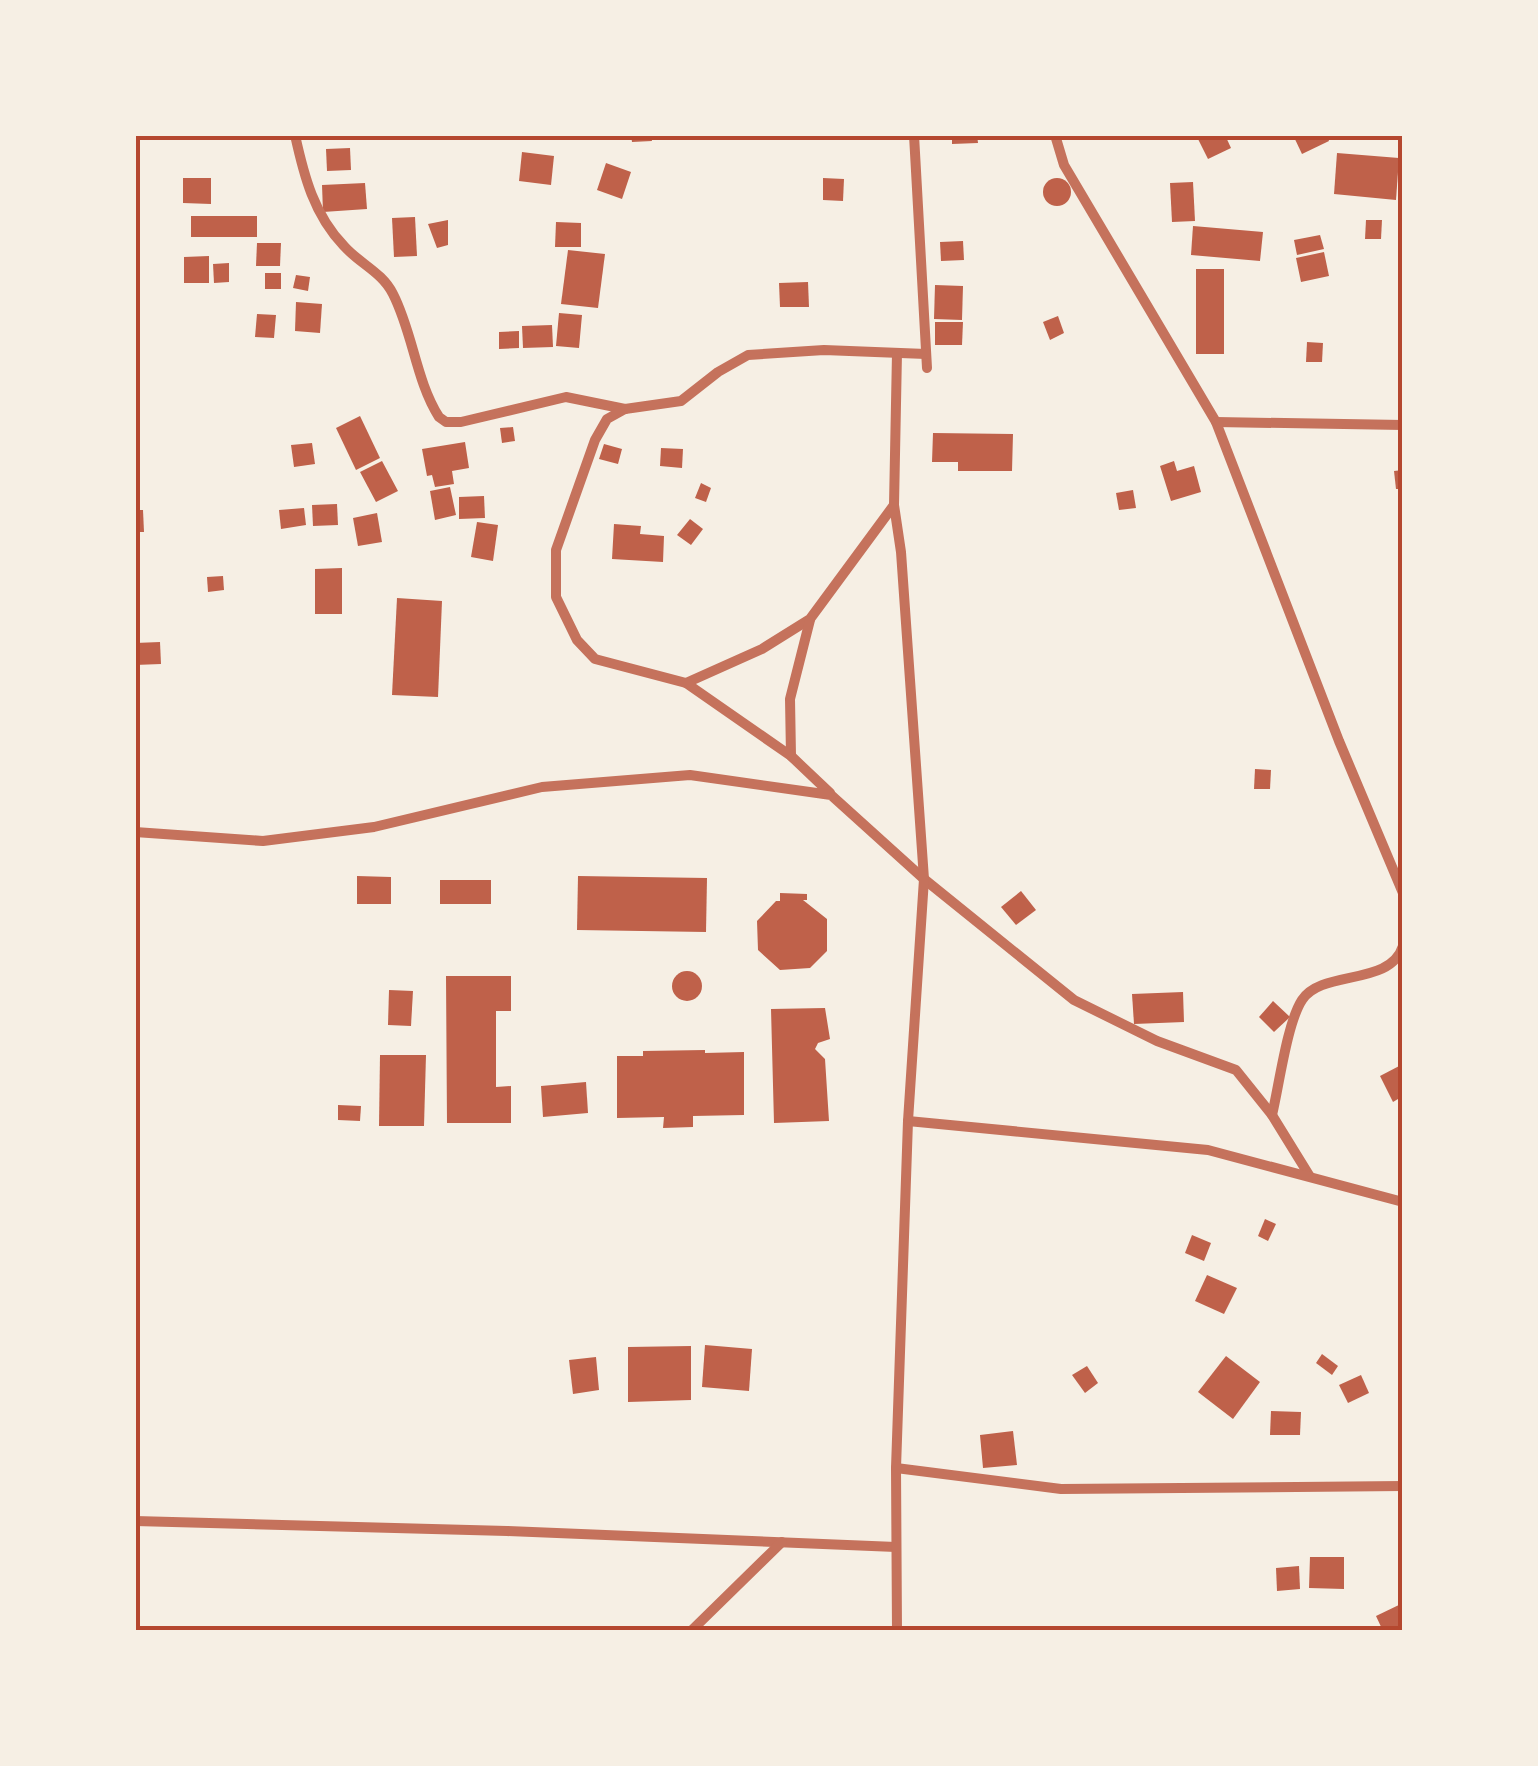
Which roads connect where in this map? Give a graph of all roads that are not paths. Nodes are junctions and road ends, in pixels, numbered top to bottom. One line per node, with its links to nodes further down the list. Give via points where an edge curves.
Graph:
1 (295, 135): 7 (street, via 306,182 326,222 395,298 439,417 461,422 566,397)
2 (914, 135): 5 (street)
3 (1056, 135): 8 (street, via 1074,182)
4 (897, 353): 5 (street); 7 (street, via 748,356 680,400); 10 (street)
5 (926, 354): 6 (street)
6 (926, 368)
7 (626, 410): 12 (street, via 607,419 595,440 556,550 556,596 564,620 595,659)
8 (1216, 422): 9 (street); 17 (street)
9 (1403, 426)
10 (894, 505): 11 (street); 16 (street)
11 (810, 620): 12 (street); 13 (street, via 790,698)
12 (686, 683): 13 (street)
13 (791, 756): 14 (street)
14 (831, 795): 15 (street, via 690,775 542,787 374,826 263,841); 16 (street)
15 (135, 832)
16 (924, 879): 19 (street, via 1074,1000 1236,1070); 20 (street)
17 (1403, 892)
18 (1403, 946): 19 (street, via 1385,968 1319,988 1301,1001)
19 (1272, 1115): 21 (street)
20 (908, 1121): 21 (street, via 1208,1150); 23 (street)
21 (1310, 1175): 22 (street)
22 (1403, 1202)
23 (896, 1468): 24 (street, via 1061,1490); 27 (street)
24 (1403, 1486)
25 (135, 1521): 26 (street)
26 (782, 1542): 27 (street); 28 (street)
27 (896, 1547): 29 (street)
28 (691, 1631)
29 (896, 1631)

